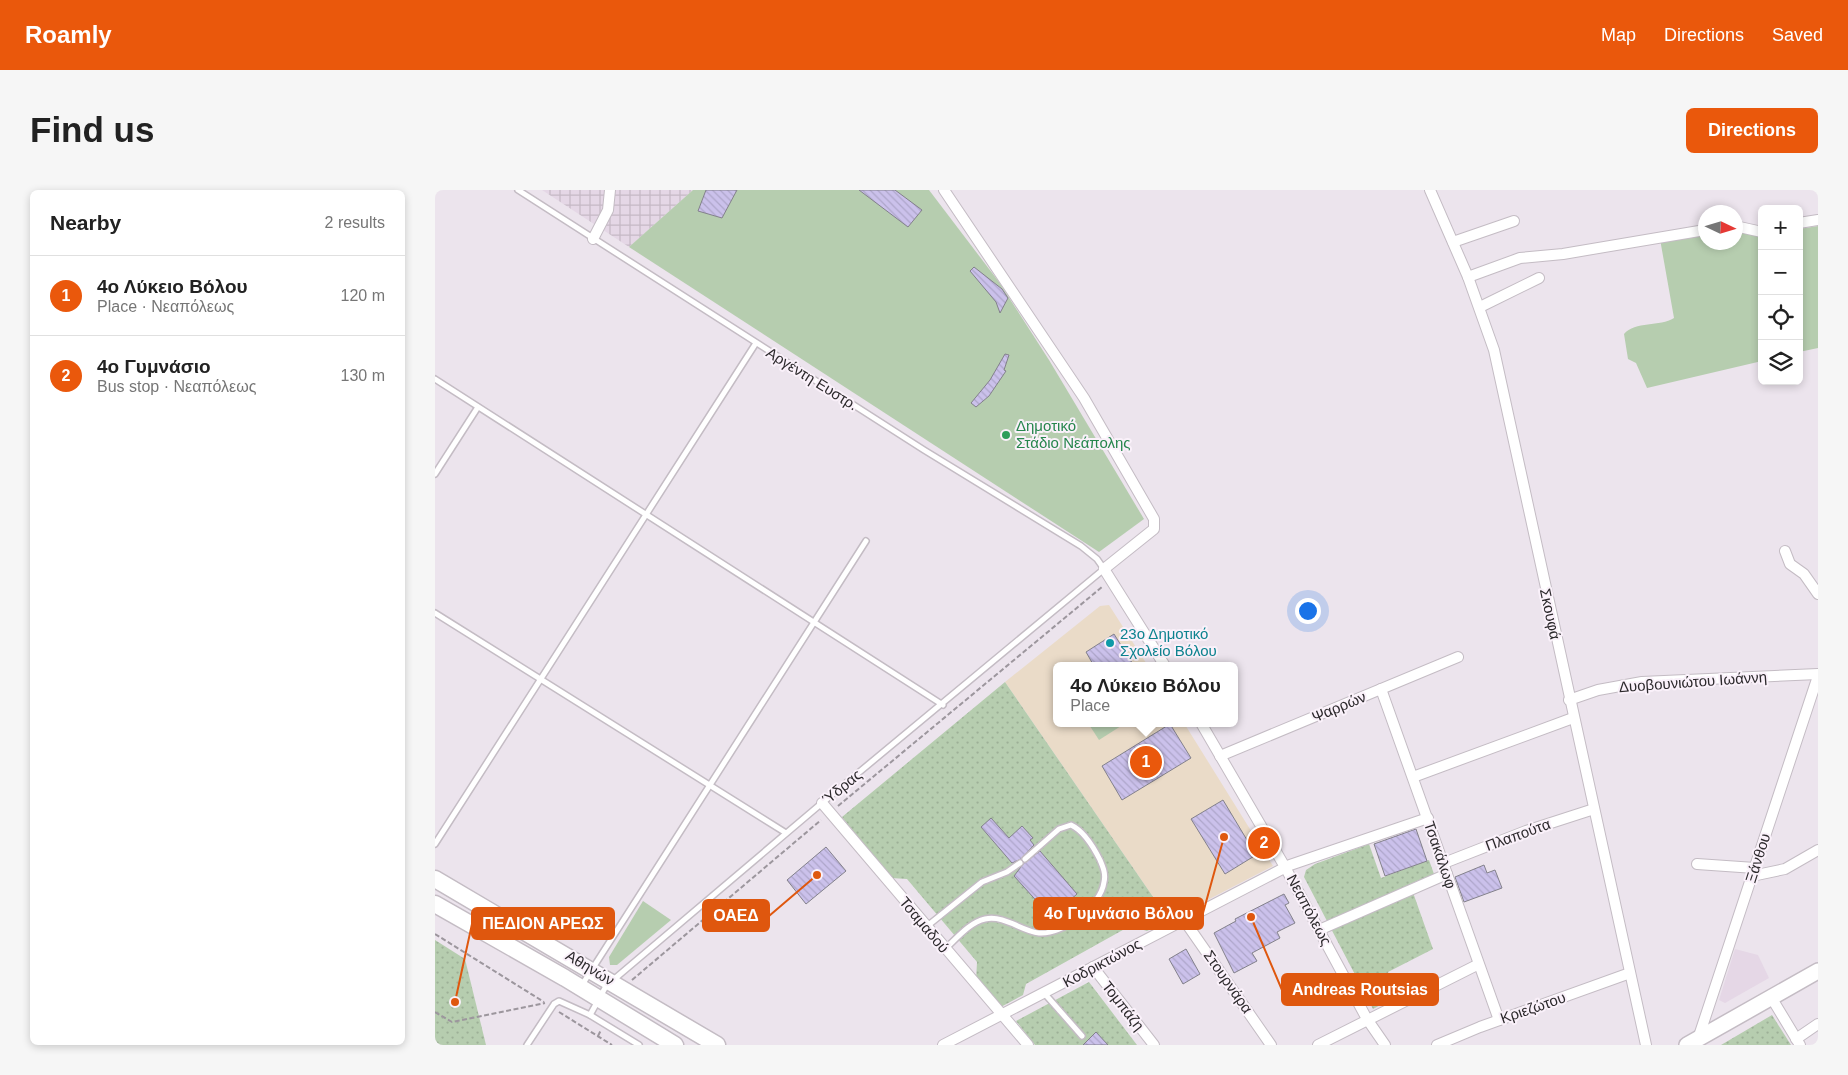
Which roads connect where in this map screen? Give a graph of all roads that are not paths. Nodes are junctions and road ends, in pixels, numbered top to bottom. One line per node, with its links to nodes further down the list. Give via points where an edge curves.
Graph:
1 (518, 190): 11 (lane, Αργέντη Ευστρ.)
2 (610, 190): 11 (street, via 608,210)
3 (944, 190): 23 (street, via 1084,398 1155,519 1154,528)
4 (1430, 190): 12 (street, Σκουφά)
5 (1818, 220): 7 (street)
6 (1513, 221): 12 (street)
7 (1803, 222)
8 (1743, 228): 10 (street)
9 (1698, 231): 13 (street, via 1520,258)
10 (1758, 231)
11 (593, 239): 16 (lane, Αργέντη Ευστρ.)
12 (1453, 242): 13 (street, Σκουφά)
13 (1468, 276): 15 (street, Σκουφά)
14 (1539, 278): 15 (street)
15 (1480, 307): 32 (street, Σκουφά, via 1493,350)
16 (756, 343): 20 (lane); 23 (lane, Αργέντη Ευστρ., via 1081,546 1097,559)
17 (435, 379): 18 (lane)
18 (478, 407): 19 (lane); 20 (lane)
19 (435, 474)
20 (645, 514): 26 (lane); 30 (lane)
21 (865, 541): 26 (lane)
22 (1785, 550): 24 (street, via 1789,564 1804,574)
23 (1104, 570): 28 (street); 33 (lane, Ύδρας)
24 (1818, 594)
25 (435, 613): 30 (lane)
26 (814, 622): 33 (lane); 38 (lane)
27 (1458, 658): 31 (street, Ψαρρών)
28 (1163, 662)
29 (1818, 675): 32 (street, Δυοβουνιώτου Ιωάννη, via 1642,682 1598,690); 50 (street, Ξάνθου)
30 (540, 678): 38 (lane); 43 (lane)
31 (1381, 689): 36 (street, Ψαρρών); 37 (street, Τσακάλωφ)
32 (1569, 700): 34 (street, Σκουφά)
33 (943, 705): 39 (lane, Ύδρας)
34 (1573, 718): 37 (street); 40 (street, Σκουφά)
35 (1203, 727): 36 (street, Νεαπόλεως)
36 (1220, 756): 49 (street, Νεαπόλεως)
37 (1413, 776): 41 (street, Τσακάλωφ)
38 (709, 785): 42 (lane); 60 (lane)
39 (822, 803): 42 (lane, Ύδρας); 55 (street, Τσαμαδού)
40 (1594, 809): 47 (street, Πλαπούτα); 62 (street, Σκουφά)
41 (1428, 818): 47 (street, Τσακάλωφ); 49 (street, Κοδρικτώνος)
42 (787, 833): 63 (lane, Ύδρας)
43 (435, 844)
44 (1818, 850): 50 (street, via 1785,869)
45 (1025, 859): 57 (lane, via 1063,827 1071,825 1081,832 1097,854 1103,869 1104,885 1079,918 1055,931 1040,933 1016,924 986,919 973,925)
46 (1020, 863): 55 (lane, via 982,882)
47 (1443, 863): 51 (street, Τσακάλωφ)
48 (1697, 864): 50 (street)
49 (1285, 867): 54 (street, Κοδρικτώνος); 56 (street, Νεαπόλεως)
50 (1754, 872): 75 (street, Ξάνθου)
51 (1447, 874): 56 (street); 58 (street, Τσακάλωφ)
52 (435, 879): 60 (main road, Αθηνών)
53 (435, 904): 64 (main road, Αθηνών)
54 (1184, 920): 59 (street, Κοδρικτώνος); 83 (street, Στουρνάρα)
55 (926, 928): 57 (street, Τσαμαδού)
56 (1319, 930): 70 (street, Νεαπόλεως)
57 (945, 950): 68 (street, Τσαμαδού)
58 (1477, 965): 70 (street); 71 (street, Τσακάλωφ)
59 (1093, 967): 65 (street, Κοδρικτώνος); 82 (street, Τομπάζη)
60 (591, 969): 63 (main road, Αθηνών); 64 (lane)
61 (1818, 970): 66 (street)
62 (1630, 973): 71 (street, Κριεζώτου); 87 (street, Σκουφά)
63 (617, 985): 67 (lane, Ύδρας); 79 (main road, Αθηνών)
64 (580, 987): 67 (main road, Αθηνών)
65 (1045, 994): 68 (street, Κοδρικτώνος); 73 (lane)
66 (1771, 997): 74 (street); 75 (street)
67 (599, 999): 69 (lane, Ύδρας); 78 (main road, Αθηνών)
68 (1002, 1014): 80 (street, Κοδρικτώνος); 81 (street, Τσαμαδού)
69 (590, 1015): 76 (lane, via 556,1002); 77 (lane)
70 (1367, 1019): 84 (street); 85 (street, Νεαπόλεως)
71 (1499, 1020): 86 (street, Κριεζώτου)
72 (1818, 1024): 74 (street)
73 (1083, 1036)
74 (1798, 1042)
75 (1694, 1043)
76 (527, 1045)
77 (639, 1045)
78 (675, 1045)
79 (717, 1045)
80 (943, 1045)
81 (1028, 1045)
82 (1154, 1045)
83 (1271, 1045)
84 (1319, 1045)
85 (1385, 1045)
86 (1437, 1045)
87 (1646, 1045)

